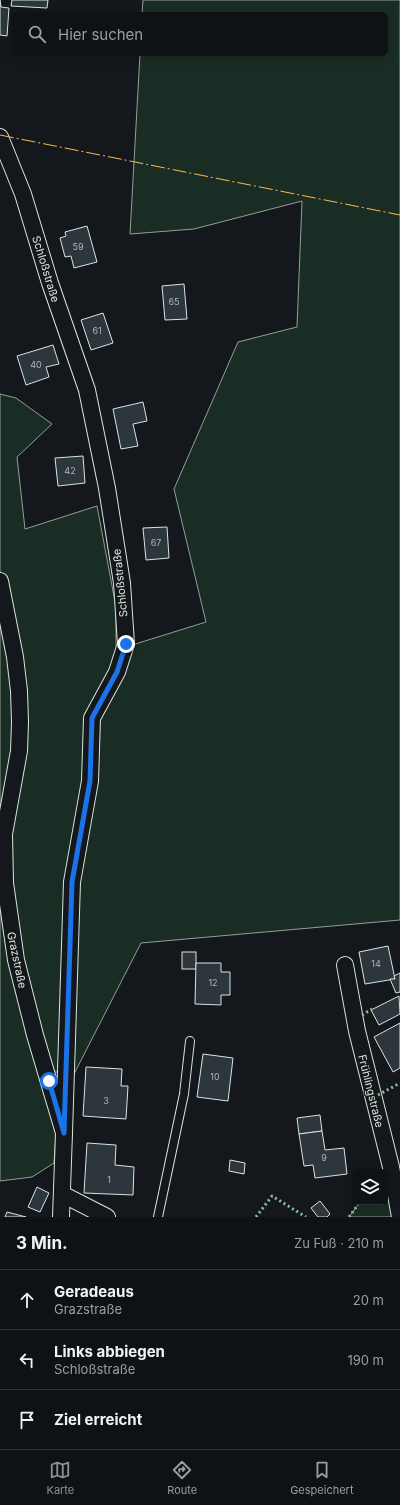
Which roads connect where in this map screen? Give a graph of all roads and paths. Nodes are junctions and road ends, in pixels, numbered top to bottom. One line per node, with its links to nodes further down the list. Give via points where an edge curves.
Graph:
1 (0, 137): 5 (street, Schloßstraße, via 23,194 87,390 108,488 122,590 126,644 117,672 92,718 90,781 72,882)
2 (0, 581): 5 (street, Grazstraße, via 15,657 20,722 19,751 4,834 8,909 16,960)
3 (345, 965): 6 (street, Frühlingstraße, via 357,1031)
4 (190, 1041): 10 (lane, via 184,1094)
5 (64, 1133): 7 (street, Grazstraße)
6 (396, 1171): 11 (street, Frühlingstraße)
7 (62, 1194): 8 (street, Grazstraße); 9 (street)
8 (61, 1217)
9 (107, 1217)
10 (158, 1217)
11 (400, 1217)

